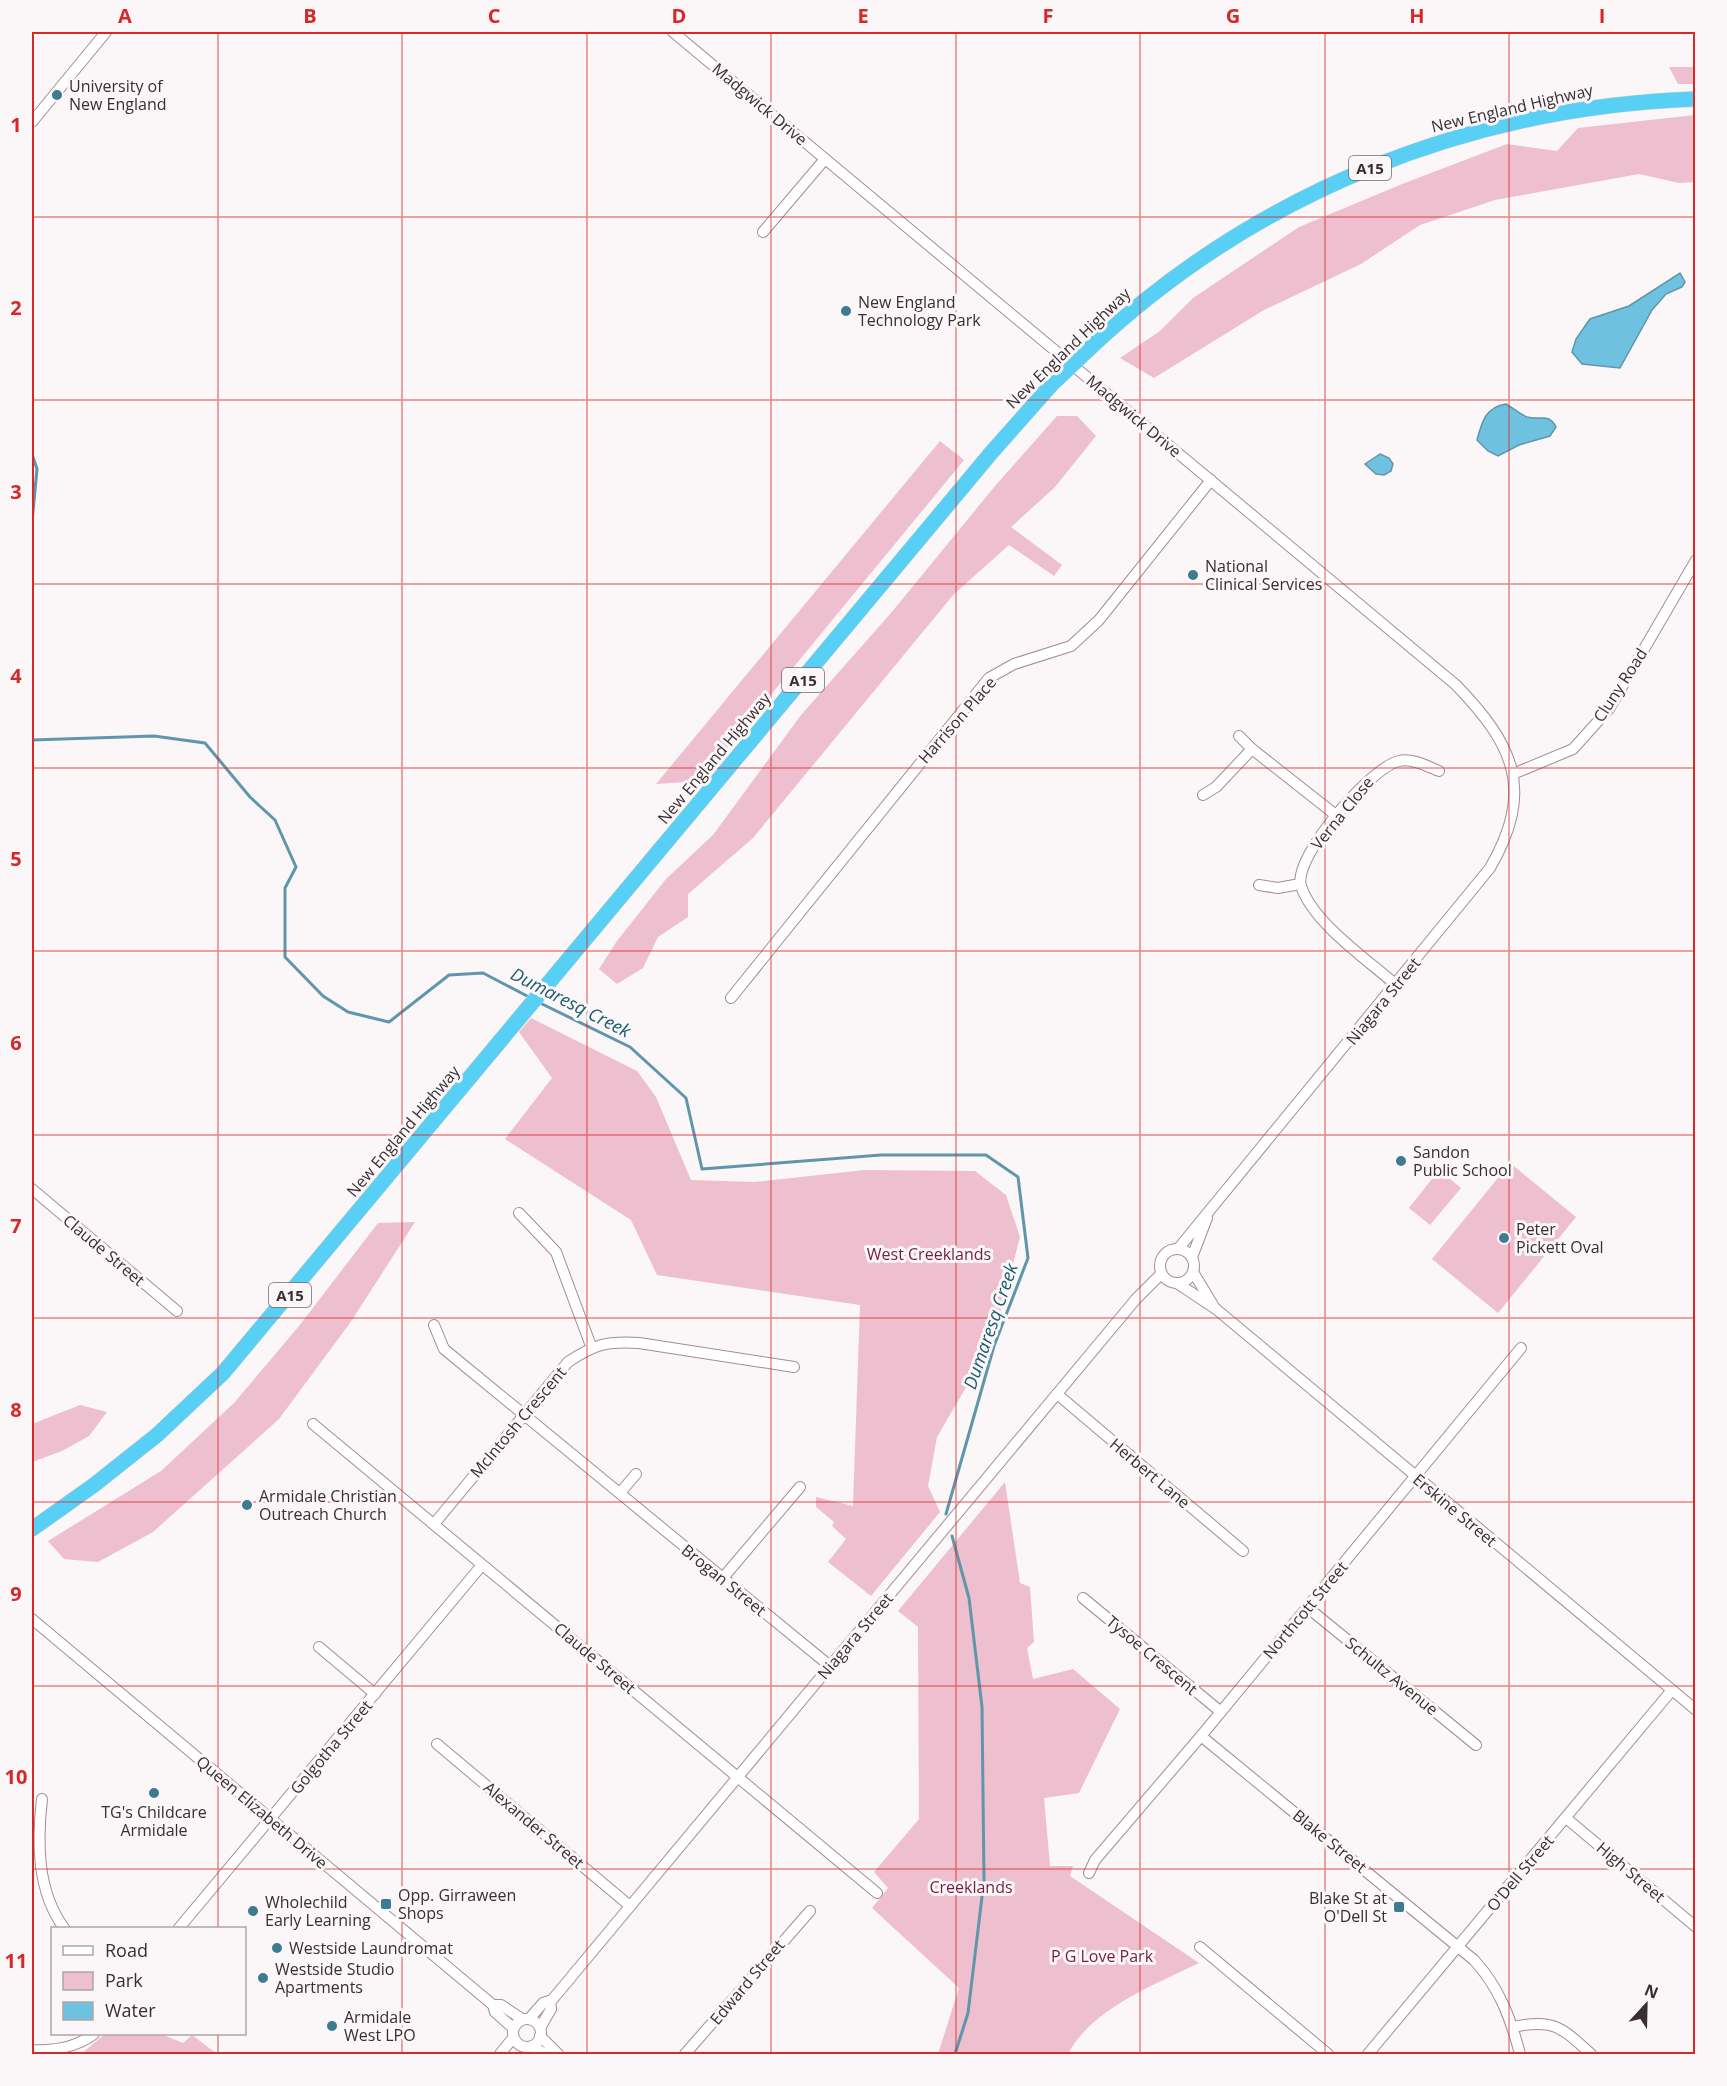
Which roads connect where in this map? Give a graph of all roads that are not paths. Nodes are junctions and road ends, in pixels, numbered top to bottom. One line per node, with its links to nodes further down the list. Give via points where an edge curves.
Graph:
1 (106, 32): 4 (street)
2 (673, 32): 5 (street, Madgwick Drive)
3 (1695, 99): 40 (highway, New England Highway / A15, bridge, via 1605,105 1500,126 1414,150 1339,180 1233,236 1136,305 1052,384 983,462 223,1373 157,1435)
4 (32, 122)
5 (825, 159): 6 (street); 7 (street, Madgwick Drive)
6 (763, 232)
7 (1211, 480): 12 (street, Madgwick Drive, via 1456,685 1498,735); 18 (street, Harrison Place, via 1099,620 1071,646 1014,664 989,678)
8 (1695, 560): 12 (street, Cluny Road, via 1609,709 1573,750)
9 (1239, 736): 10 (street)
10 (1252, 749): 13 (street, via 1216,787); 14 (street)
11 (1438, 771): 14 (street, Verna Close, via 1422,763 1400,760 1382,768)
12 (1513, 774): 17 (street, Niagara Street, via 1512,813 1503,846 1490,868)
13 (1203, 795)
14 (1337, 816): 15 (street, Verna Close, via 1304,860)
15 (1300, 884): 16 (street, via 1278,888); 17 (street, via 1310,905 1324,921)
16 (1259, 885)
17 (1396, 985): 20 (street, Niagara Street)
18 (731, 998)
19 (32, 1189): 28 (street, Claude Street)
20 (1211, 1208): 22 (street, Niagara Street); 23 (street, Niagara Street)
21 (519, 1213): 30 (street, via 556,1252)
22 (1178, 1249): 23 (street); 25 (street, via 1163,1255)
23 (1192, 1257): 24 (street)
24 (1193, 1272): 26 (street); 27 (street, Erskine Street)
25 (1161, 1274): 26 (street); 33 (street, Niagara Street)
26 (1177, 1284): 27 (street, Erskine Street)
27 (1216, 1309): 37 (street, Erskine Street)
28 (177, 1311)
29 (434, 1325): 34 (street, Brogan Street, via 444,1349)
30 (591, 1346): 32 (street, McIntosh Crescent, via 614,1342 639,1344); 34 (street, McIntosh Crescent, via 568,1362)
31 (1521, 1348): 37 (street, Northcott Street)
32 (794, 1367)
33 (1057, 1394): 44 (street, Herbert Lane); 51 (street, Niagara Street)
34 (523, 1413): 39 (street, Brogan Street); 42 (street, McIntosh Crescent)
35 (313, 1424): 42 (street, Claude Street)
36 (636, 1474): 39 (street)
37 (1416, 1478): 48 (street, Northcott Street); 52 (street, Erskine Street)
38 (800, 1487): 46 (street)
39 (620, 1493): 46 (street, Brogan Street)
40 (51, 1514): 41 (highway, New England Highway / A15); 43 (highway, New England Highway / A15)
41 (32, 1524)
42 (434, 1524): 45 (street, Claude Street)
43 (32, 1529)
44 (1243, 1551)
45 (482, 1565): 53 (street, Golgotha Street); 59 (street, Claude Street)
46 (722, 1579): 51 (street, Brogan Street)
47 (1083, 1598): 55 (street, Tysoe Crescent)
48 (1307, 1607): 55 (street, Northcott Street); 58 (street, Schultz Avenue)
49 (32, 1619): 62 (street, Queen Elizabeth Drive)
50 (319, 1647): 53 (street)
51 (830, 1666): 59 (street, Niagara Street)
52 (1672, 1690): 54 (street, Erskine Street); 61 (street, O'Dell Street)
53 (375, 1694): 62 (street, Golgotha Street)
54 (1695, 1710)
55 (1221, 1712): 56 (street, Northcott Street)
56 (1201, 1736): 63 (street, Northcott Street, via 1095,1860); 70 (street, Blake Street)
57 (437, 1744): 65 (street, Alexander Street)
58 (1476, 1745)
59 (738, 1777): 64 (street, Claude Street); 65 (street, Niagara Street)
60 (42, 1799): 68 (street, via 43,1883)
61 (1566, 1818): 67 (street, High Street); 70 (street, O'Dell Street)
62 (270, 1819): 69 (street, Golgotha Street); 73 (street, Queen Elizabeth Drive)
63 (1089, 1873)
64 (877, 1893)
65 (630, 1906): 72 (street, Niagara Street)
66 (810, 1911): 83 (street, Edward Street)
67 (1695, 1926)
68 (63, 1927)
69 (181, 1927)
70 (1458, 1946): 75 (street, Blake Street, via 1488,1975); 85 (street, O'Dell Street)
71 (1200, 1947): 84 (street)
72 (550, 2001): 74 (street, Niagara Street); 76 (street, Niagara Street, via 551,2009)
73 (493, 2005): 74 (street, Queen Elizabeth Drive, via 501,2005); 78 (street, Queen Elizabeth Drive)
74 (526, 2019): 76 (street, Queen Elizabeth Drive); 78 (street, Niagara Street)
75 (1513, 2027): 86 (street, Blake Street); 87 (street, via 1535,2022 1555,2025)
76 (540, 2032): 78 (street, Niagara Street); 82 (street, Queen Elizabeth Drive)
77 (93, 2035): 79 (street, via 50,2051)
78 (519, 2042): 80 (street); 81 (street, Queen Elizabeth Drive)
79 (32, 2050)
80 (500, 2055)
81 (545, 2055)
82 (558, 2055)
83 (686, 2055)
84 (1328, 2055)
85 (1368, 2055)
86 (1520, 2055)
87 (1591, 2055)

